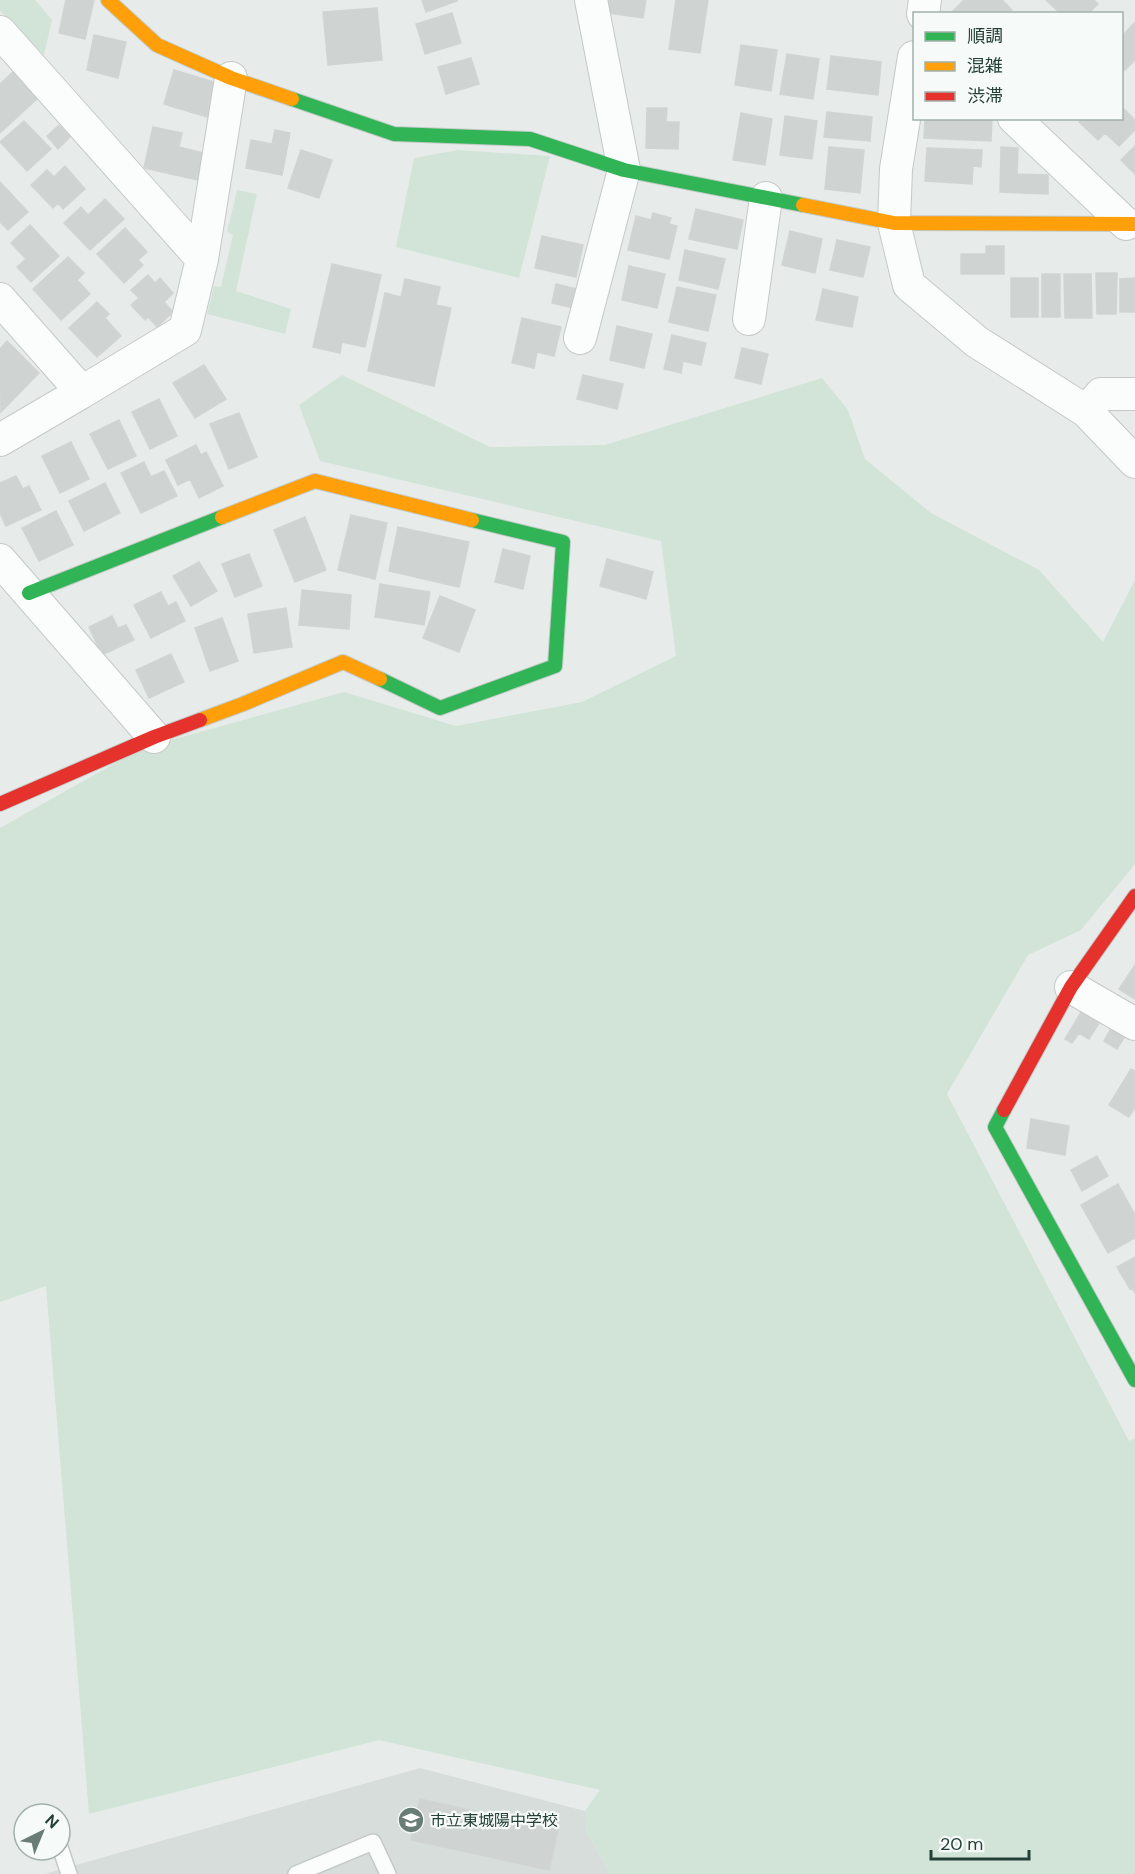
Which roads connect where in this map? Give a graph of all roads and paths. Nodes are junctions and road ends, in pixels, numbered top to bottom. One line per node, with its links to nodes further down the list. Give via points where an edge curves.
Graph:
1 (108, 0): 5 (street, via 157,45)
2 (591, 0): 7 (street)
3 (0, 32): 11 (street)
4 (913, 69): 9 (street, via 896,169)
5 (231, 78): 7 (street, via 394,134 530,139); 11 (street)
6 (1016, 120): 10 (street)
7 (624, 170): 8 (street); 14 (street)
8 (766, 198): 9 (street); 13 (street)
9 (894, 223): 10 (street); 17 (street, via 909,285 977,342)
10 (1131, 224)
11 (201, 259): 15 (street, via 185,330)
12 (0, 298): 15 (street)
13 (749, 319)
14 (580, 339)
15 (82, 392): 18 (street)
16 (1135, 394): 17 (street, via 1101,394)
17 (1086, 411): 19 (street)
18 (0, 440)
19 (1135, 462)
20 (0, 560): 21 (street)
21 (29, 593): 22 (street); 22 (street, via 315,481 563,542 555,666 440,708 343,662)
22 (154, 737): 23 (street)
23 (0, 804)
24 (1135, 896): 25 (street)
25 (1071, 987): 26 (street); 27 (street, via 995,1127)
26 (1135, 1024)
27 (1135, 1380)
28 (296, 1874): 29 (lane, via 373,1842)
29 (388, 1874)

